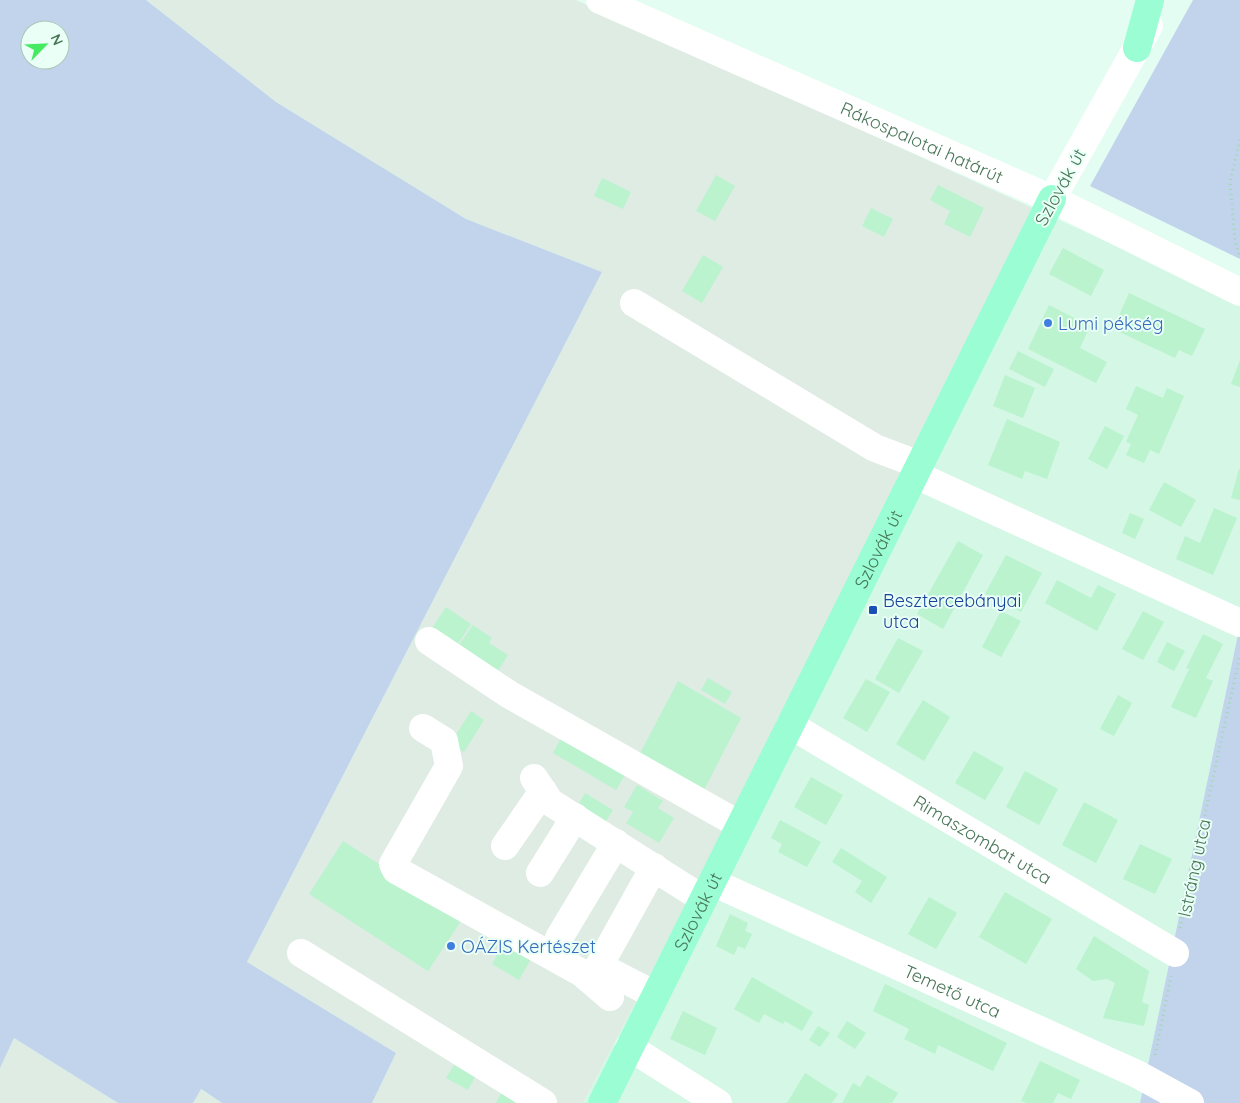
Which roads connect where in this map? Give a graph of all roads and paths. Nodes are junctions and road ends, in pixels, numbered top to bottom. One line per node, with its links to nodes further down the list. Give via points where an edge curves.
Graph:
1 (600, 0): 6 (street, Rákospalotai határút)
2 (1150, 0): 4 (main road)
3 (1163, 0): 4 (street, Szlovák út)
4 (1137, 48): 6 (street, Szlovák út)
5 (1240, 140): 7 (path, via 1230,182)
6 (1052, 199): 8 (street, Rákospalotai határút); 10 (main road, Szlovák út)
7 (1240, 257)
8 (1240, 292)
9 (634, 304): 10 (street, via 874,448)
10 (918, 470): 11 (street); 14 (main road, Szlovák út)
11 (1240, 623)
12 (429, 641): 17 (street, via 510,695)
13 (1240, 655): 25 (path, Istráng utca)
14 (790, 725): 17 (main road, Szlovák út); 25 (street, Rimaszombat utca)
15 (423, 728): 27 (street, via 444,741 449,766 393,864 396,870 582,973)
16 (575, 817): 18 (street, Temető utca); 19 (street, Temető utca, via 550,802 538,785); 21 (street)
17 (740, 825): 22 (main road, Szlovák út)
18 (616, 843): 20 (street, Temető utca); 23 (street)
19 (505, 846)
20 (654, 867): 22 (street, Temető utca); 26 (street, via 599,966)
21 (540, 873)
22 (708, 890): 26 (main road, Szlovák út); 29 (street, Temető utca)
23 (559, 938)
24 (301, 953): 30 (street)
25 (1175, 953): 29 (path, Istráng utca)
26 (655, 995): 28 (main road, Szlovák út)
27 (610, 997)
28 (629, 1047): 31 (main road, Szlovák út); 32 (street)
29 (1150, 1081): 33 (street, Temető utca)
30 (542, 1103)
31 (602, 1103)
32 (718, 1103)
33 (1190, 1103)

